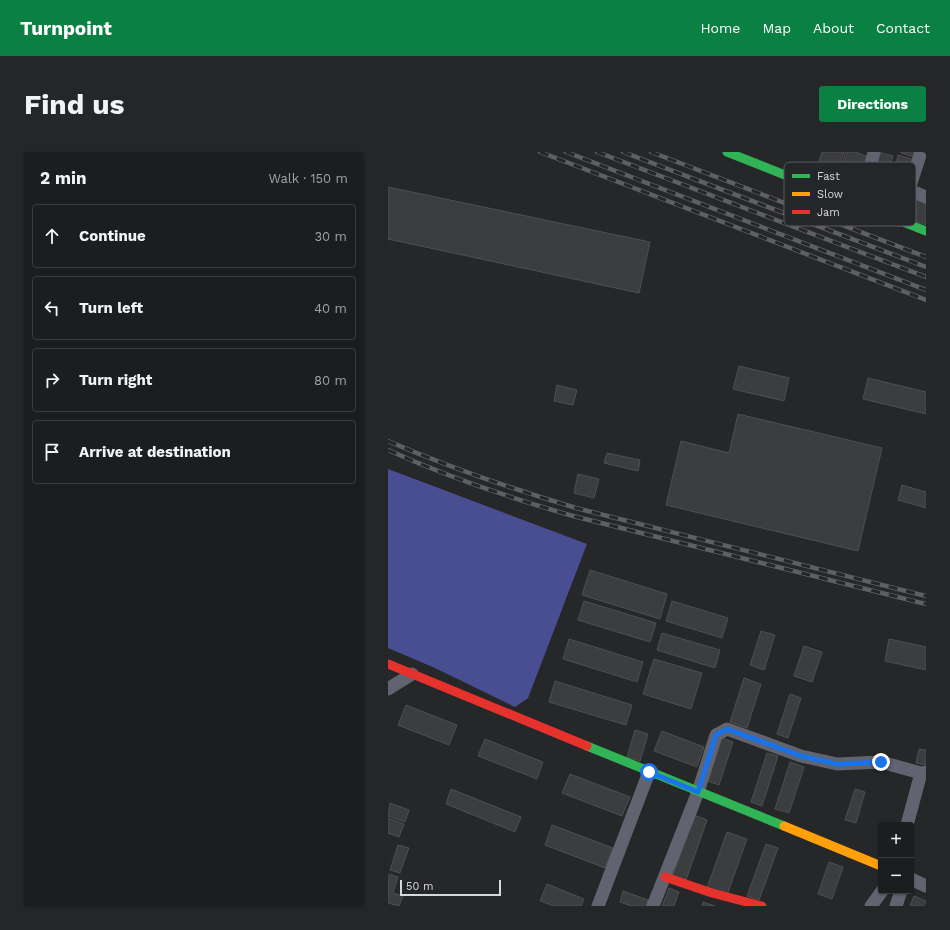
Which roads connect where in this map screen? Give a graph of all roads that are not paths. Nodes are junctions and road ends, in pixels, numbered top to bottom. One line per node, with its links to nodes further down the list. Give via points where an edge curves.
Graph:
1 (727, 152): 4 (street)
2 (874, 152): 5 (street)
3 (921, 152): 6 (street)
4 (752, 156): 7 (street)
5 (871, 162)
6 (916, 168)
7 (784, 171)
8 (916, 193): 9 (street)
9 (926, 197)
10 (914, 226): 11 (street)
11 (926, 231)
12 (388, 664): 13 (street)
13 (412, 674): 14 (street); 15 (street)
14 (388, 689)
15 (649, 772): 17 (street); 25 (street)
16 (924, 772): 17 (street, via 881,762 837,764 801,756 727,729 716,735); 18 (street)
17 (698, 792): 19 (street); 20 (street)
18 (908, 822)
19 (878, 865)
20 (665, 877): 26 (street); 27 (street)
21 (914, 880): 22 (street)
22 (926, 886)
23 (880, 894): 28 (street)
24 (901, 894): 29 (street)
25 (598, 906)
26 (653, 906)
27 (762, 906)
28 (871, 906)
29 (896, 906)

